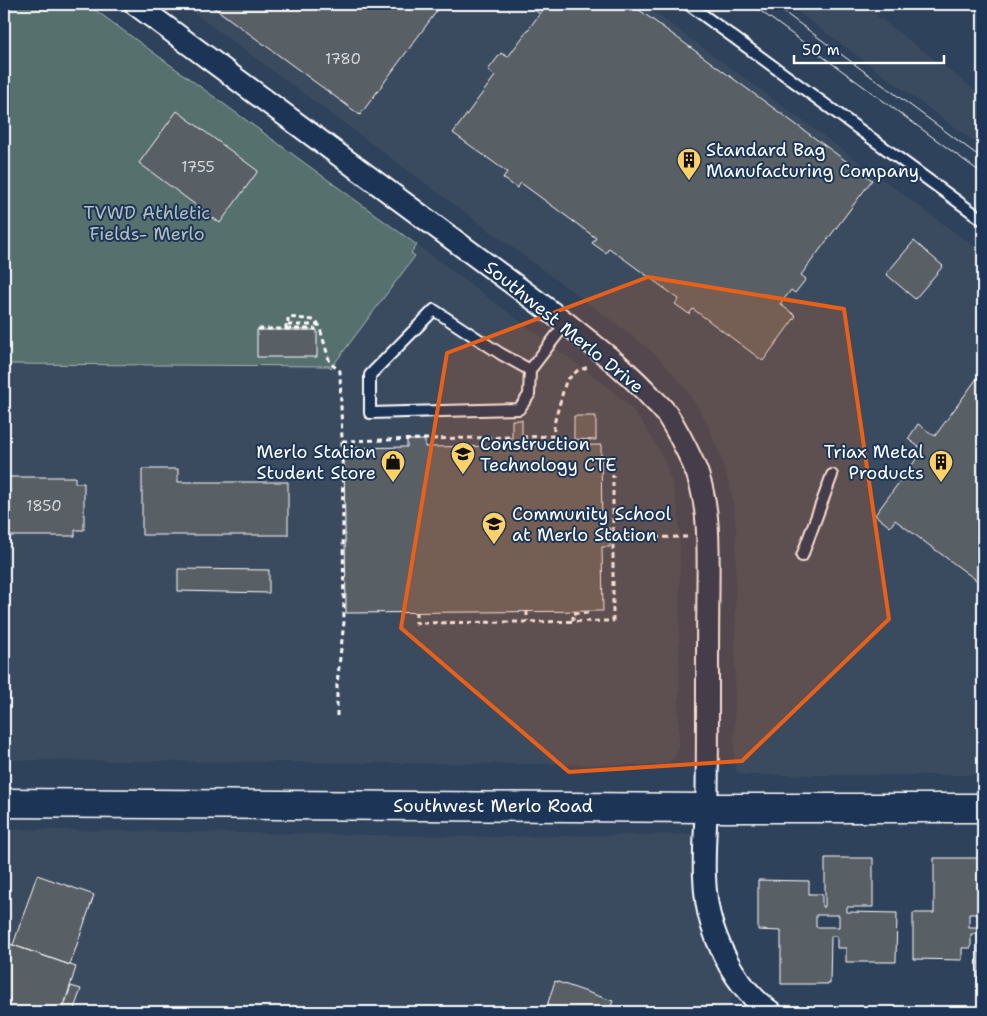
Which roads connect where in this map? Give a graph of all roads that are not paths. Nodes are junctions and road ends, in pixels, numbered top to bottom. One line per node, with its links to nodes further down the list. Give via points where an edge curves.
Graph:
1 (135, 4): 4 (street, Southwest Merlo Drive)
2 (688, 4): 3 (lane)
3 (983, 220)
4 (566, 323): 5 (lane); 9 (street, Southwest Merlo Drive, via 610,358 668,414 694,465 703,496 708,537)
5 (530, 370): 5 (lane, via 434,310 370,375 370,413 519,409 529,395)
6 (832, 475): 7 (lane)
7 (802, 556)
8 (4, 803): 9 (street, Southwest Merlo Road)
9 (706, 808): 10 (street, Southwest Merlo Road); 11 (street, Southwest Merlo Drive, via 705,882 712,924 726,959 743,986)
10 (983, 808)
11 (772, 1012)

